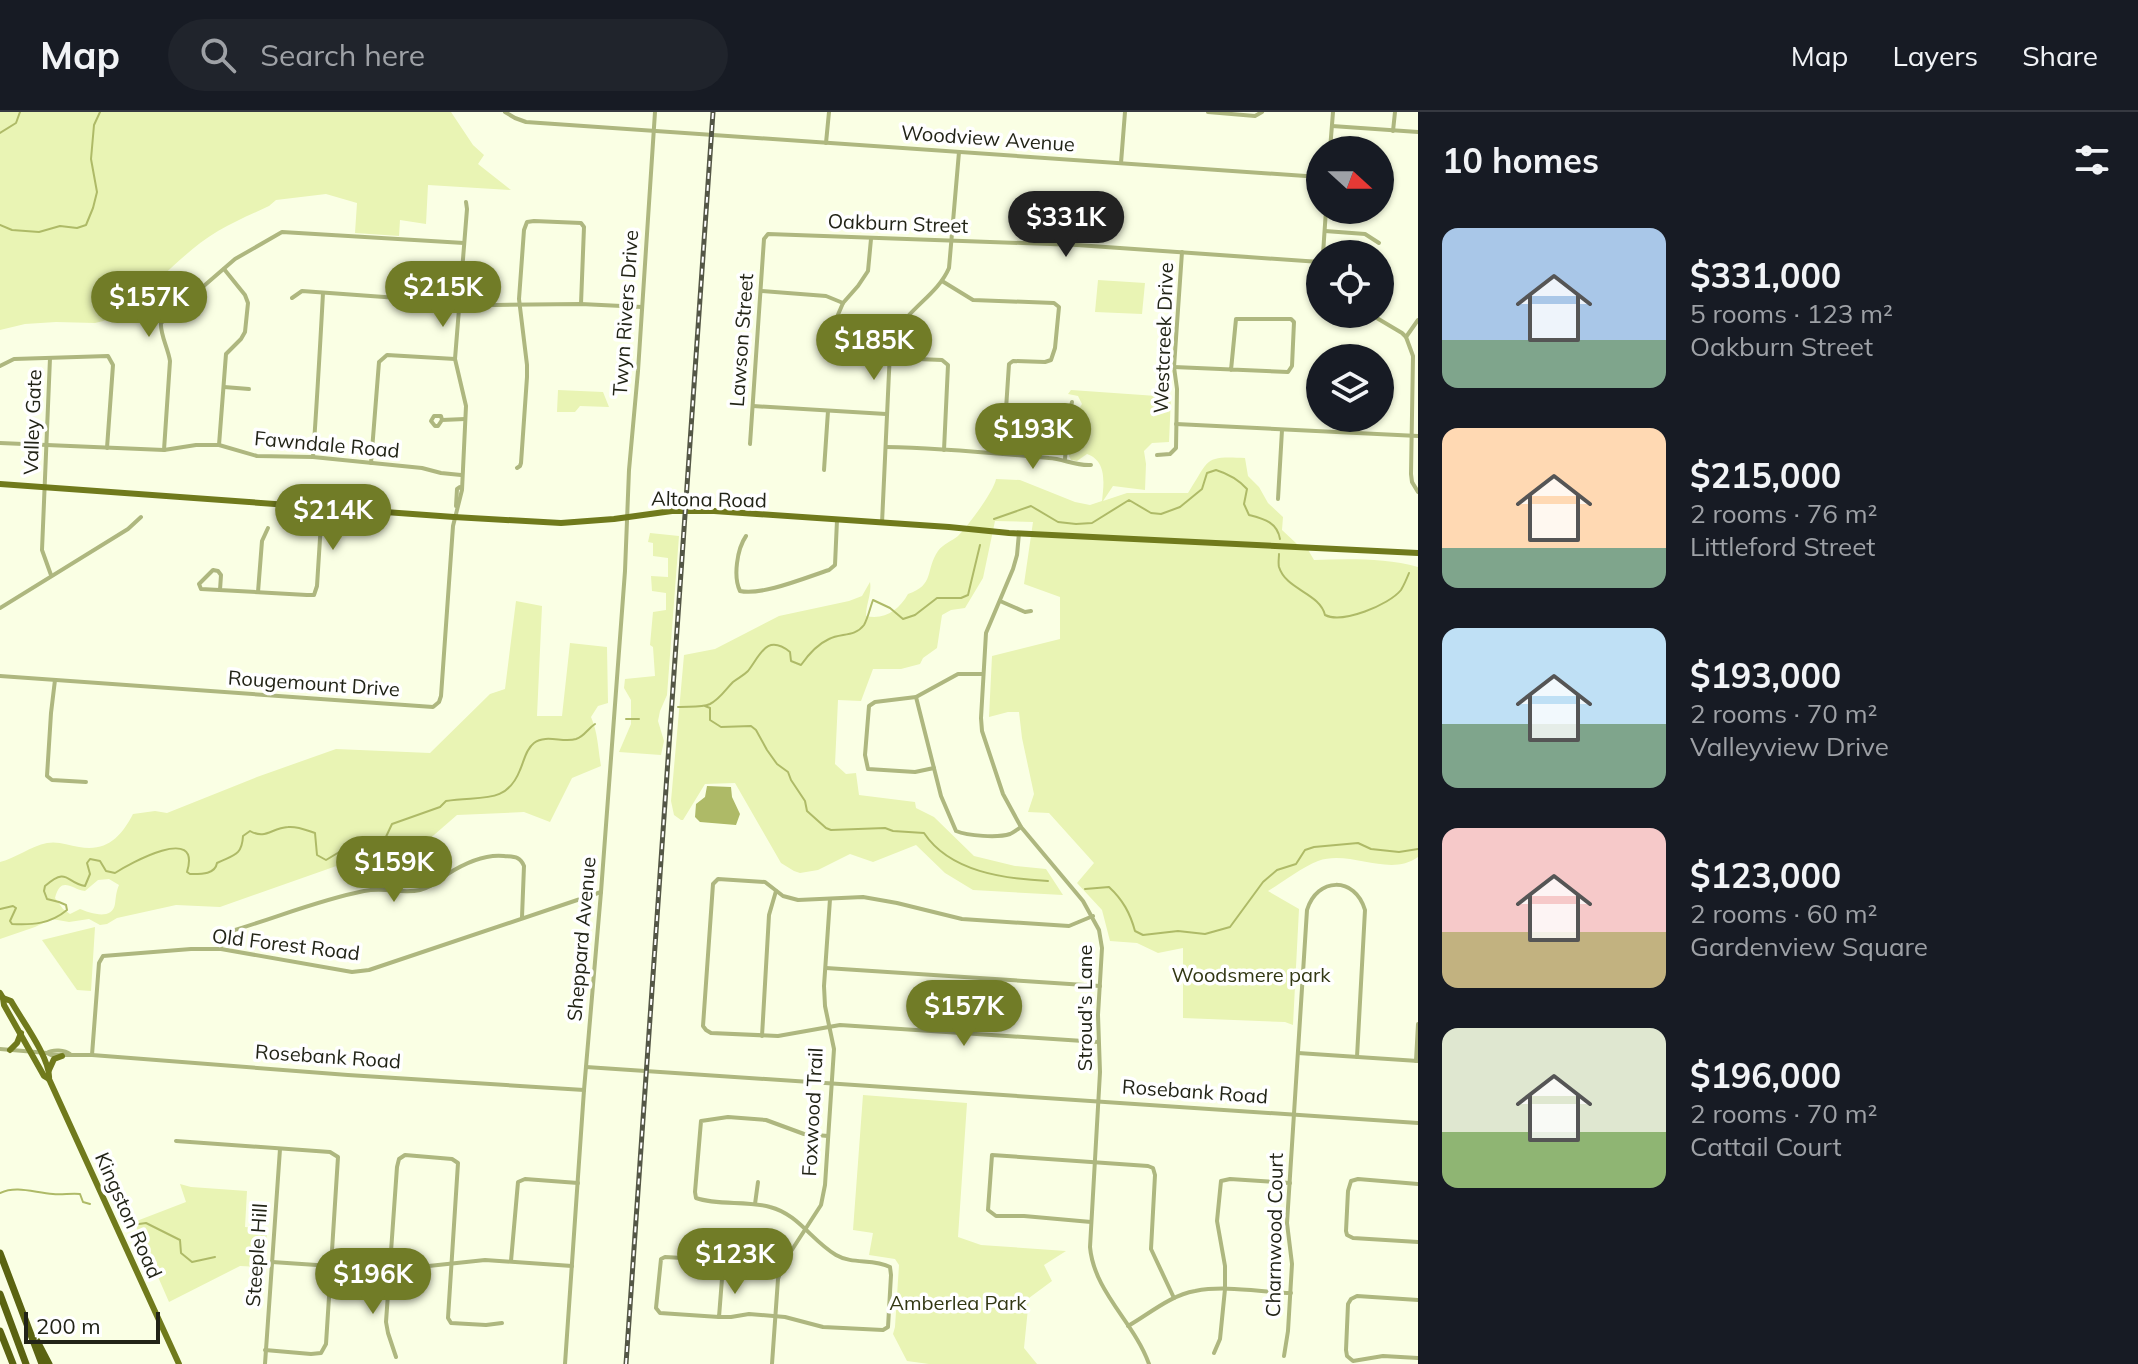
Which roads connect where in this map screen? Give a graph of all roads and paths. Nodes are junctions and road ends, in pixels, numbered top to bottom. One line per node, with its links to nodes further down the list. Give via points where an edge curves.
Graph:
1 (505, 112): 10 (street, Woodview Avenue, via 526,122)
2 (655, 112): 10 (street, Twyn Rivers Drive)
3 (829, 112): 14 (street)
4 (1125, 112): 16 (street)
5 (1208, 112): 6 (street)
6 (1262, 112)
7 (1333, 112): 9 (street)
8 (1395, 112): 11 (street)
9 (1332, 126): 11 (street); 13 (street)
10 (653, 131): 14 (street, Woodview Avenue); 38 (street, Twyn Rivers Drive)
11 (1393, 131): 12 (street)
12 (1418, 132)
13 (1331, 136)
14 (826, 143): 15 (street, Woodview Avenue)
15 (959, 152): 16 (street, Woodview Avenue); 25 (street)
16 (1121, 163): 17 (street, Woodview Avenue)
17 (1306, 176)
18 (466, 202): 26 (street)
19 (1325, 224): 20 (street)
20 (1325, 231): 23 (street); 24 (street, via 1365,234)
21 (764, 239): 22 (street, Oakburn Street, via 772,233); 31 (street, Lawson Street)
22 (871, 239): 25 (street, Oakburn Street); 35 (street, via 868,271)
23 (1324, 240)
24 (1374, 240)
25 (952, 241): 27 (street, Oakburn Street); 30 (street)
26 (464, 243): 29 (street, via 282,232); 34 (street)
27 (1182, 252): 28 (street, Oakburn Street); 47 (street, Westcreek Drive)
28 (1306, 261)
29 (224, 269): 50 (street, via 248,303 245,332 226,354); 68 (street, via 161,323 170,361)
30 (942, 281): 43 (street, via 896,333); 70 (street, via 973,300 1059,307 1051,360 1009,364)
31 (761, 291): 35 (street, via 826,296); 53 (street, Lawson Street)
32 (323, 293): 33 (street, via 302,291); 34 (street); 72 (street)
33 (292, 298)
34 (460, 302): 37 (street); 45 (street)
35 (843, 303): 42 (street)
36 (581, 304): 37 (street); 37 (street, via 584,227 534,221 524,230); 38 (street)
37 (520, 306): 76 (street, via 527,365)
38 (642, 307): 84 (street, Twyn Rivers Drive)
39 (1418, 320): 41 (street)
40 (1394, 327): 41 (street)
41 (1406, 337): 49 (street)
42 (824, 342)
43 (890, 351): 55 (street); 69 (street, via 948,365)
44 (50, 358): 46 (street, via 14,359); 65 (street, Valley Gate); 67 (street, via 108,356 113,365)
45 (455, 359): 56 (street); 74 (street, via 387,355 379,362)
46 (0, 366)
47 (1174, 367): 48 (street); 58 (street, Westcreek Drive)
48 (1231, 370): 48 (street, via 1288,372 1294,322 1236,319)
49 (1416, 376): 60 (street)
50 (224, 387): 51 (street); 64 (street)
51 (249, 389)
52 (1072, 402): 73 (street)
53 (753, 406): 54 (street); 63 (street, Lawson Street)
54 (828, 411): 55 (street); 77 (street)
55 (886, 414): 66 (street)
56 (465, 419): 57 (street); 78 (street)
57 (442, 420)
58 (1176, 424): 59 (street, Westcreek Drive); 71 (street, Westcreek Drive, via 1176,448)
59 (1282, 430): 60 (street, Westcreek Drive); 82 (street)
60 (1411, 435): 61 (street, Westcreek Drive); 81 (street, via 1411,474)
61 (1418, 436)
62 (0, 443): 65 (street, Fawndale Road)
63 (750, 444)
64 (219, 445): 68 (street, Fawndale Road); 72 (street, Fawndale Road, via 257,456)
65 (47, 446): 67 (street, Fawndale Road); 80 (street, Valley Gate)
66 (886, 447): 69 (street); 88 (street)
67 (107, 448): 68 (street, Fawndale Road)
68 (164, 450)
69 (944, 450): 70 (street)
70 (1003, 454): 73 (street)
71 (1157, 455)
72 (313, 457): 74 (street, Fawndale Road)
73 (1065, 459): 75 (street)
74 (371, 463): 78 (street, Fawndale Road)
75 (1091, 465)
76 (517, 468)
77 (824, 470)
78 (461, 475): 86 (street)
79 (0, 484): 80 (main road, Altona Road)
80 (46, 488): 83 (main road, Altona Road); 93 (street, Valley Gate, via 42,550)
81 (1418, 492)
82 (1278, 499)
83 (322, 507): 86 (main road, Altona Road); 95 (street, via 314,595)
84 (627, 516): 86 (main road, Altona Road, via 561,523); 87 (main road, Altona Road, via 698,511); 107 (street, Sheppard Avenue)
85 (141, 517): 93 (street)
86 (454, 517): 101 (street, Rougemount Drive, via 441,696 433,707)
87 (837, 520): 88 (main road, Altona Road); 91 (street, via 835,565 829,570 747,593 737,585)
88 (882, 523): 90 (main road, Altona Road)
89 (268, 528): 95 (street)
90 (1019, 533): 92 (main road, Altona Road); 96 (street, Stroud's Lane)
91 (746, 536)
92 (1418, 553)
93 (51, 575): 97 (street)
94 (220, 590): 94 (street, via 218,571 199,584 201,589); 95 (street)
95 (258, 592)
96 (1000, 601): 98 (street); 99 (street, Stroud's Lane, via 986,633)
97 (0, 608)
98 (1031, 611)
99 (982, 674): 102 (street, via 951,677); 105 (street, Stroud's Lane, via 982,731 1003,794)
100 (0, 676): 101 (street, Rougemount Drive)
101 (55, 680): 104 (street, via 47,776)
102 (916, 697): 103 (street); 103 (street, via 869,706 866,767 915,772)
103 (934, 768): 105 (street, via 956,831 1001,835)
104 (86, 782)
105 (1021, 827): 109 (street, Stroud's Lane)
106 (776, 891): 108 (street, via 798,900); 118 (street, via 769,915); 118 (street, via 758,880 725,878 713,884 703,1026 711,1033)
107 (601, 892): 110 (street, Old Forest Road); 129 (street, Sheppard Avenue)
108 (830, 899): 109 (street, via 863,897 962,919 1069,926); 112 (street, Foxwood Trail)
109 (1093, 916): 113 (street, Stroud's Lane, via 1102,948)
110 (522, 917): 111 (street, Old Forest Road, via 352,972); 111 (street, via 522,860 492,855 419,890 384,888 341,896 228,932)
111 (221, 949): 126 (street, Old Forest Road, via 103,956)
112 (826, 968): 113 (street); 116 (street, Foxwood Trail)
113 (1100, 986): 119 (street, Stroud's Lane)
114 (2, 996): 117 (main road, Kingston Road); 123 (main road, Kingston Road, via 11,1001)
115 (1418, 1024): 128 (street)
116 (829, 1026): 118 (street); 119 (street); 132 (street, Foxwood Trail)
117 (21, 1033): 121 (main road); 122 (main road, Kingston Road)
118 (762, 1036)
119 (1098, 1042): 134 (street, Stroud's Lane)
120 (0, 1049): 121 (street, Rosebank Road)
121 (10, 1050): 122 (street, Rosebank Road)
122 (32, 1052): 123 (street, Rosebank Road); 131 (main road, Kingston Road)
123 (44, 1052): 125 (street, Rosebank Road); 130 (main road, Kingston Road)
124 (1298, 1053): 127 (street); 127 (street, Charnwood Court, via 1307,910 1318,891 1340,885 1358,895 1366,913); 135 (street, Charnwood Court)
125 (66, 1055): 126 (street, Rosebank Road); 130 (main road, via 54,1059)
126 (92, 1055): 133 (street, Rosebank Road)
127 (1357, 1057): 128 (street)
128 (1417, 1061)
129 (586, 1067): 132 (street, Rosebank Road); 133 (street, Sheppard Avenue)
130 (49, 1070): 131 (main road, Kingston Road)
131 (49, 1079): 176 (main road, Kingston Road)
132 (832, 1084): 134 (street, Rosebank Road); 137 (street, Foxwood Trail)
133 (584, 1090): 142 (street, Sheppard Avenue)
134 (1099, 1100): 135 (street, Rosebank Road); 140 (street, Stroud's Lane)
135 (1294, 1115): 136 (street, Rosebank Road); 143 (street, Charnwood Court)
136 (1418, 1123)
137 (828, 1136): 145 (street, via 804,1134 766,1120 701,1121 696,1198); 147 (street, Foxwood Trail, via 821,1205)
138 (176, 1141): 139 (street)
139 (280, 1149): 151 (street, Steeple Hill); 153 (street, via 338,1157)
140 (1094, 1161): 146 (street, Stroud's Lane); 146 (street, via 992,1155 988,1210 996,1216); 159 (street, via 1153,1168 1151,1249)
141 (758, 1182): 145 (street)
142 (578, 1183): 150 (street, via 518,1182); 154 (street, Sheppard Avenue)
143 (1290, 1183): 156 (street, via 1221,1181 1217,1221); 157 (street, Charnwood Court)
144 (1418, 1184): 148 (street, via 1351,1181 1346,1231 1353,1238)
145 (755, 1204): 147 (street, via 783,1211)
146 (1091, 1222): 165 (street, Stroud's Lane, via 1091,1263)
147 (807, 1230): 162 (street, Foxwood Trail, via 784,1262); 162 (street, via 844,1259 890,1267 888,1327 823,1327)
148 (1418, 1242)
149 (0, 1253): 161 (highway)
150 (511, 1261): 152 (street); 154 (street)
151 (272, 1262): 153 (street); 167 (street, Steeple Hill)
152 (451, 1263): 155 (street); 155 (street, via 458,1163 405,1155 397,1167); 164 (street, via 451,1323)
153 (331, 1266): 155 (street); 167 (street, via 321,1353)
154 (572, 1266): 178 (street, Sheppard Avenue)
155 (391, 1270): 170 (street, via 386,1322)
156 (1225, 1289): 157 (street); 159 (street); 168 (street)
157 (1291, 1293): 169 (street, Charnwood Court)
158 (0, 1294): 173 (highway)
159 (1174, 1298): 165 (street)
160 (1418, 1300): 171 (street, via 1351,1299 1346,1350 1353,1361)
161 (22, 1311): 174 (highway); 175 (highway)
162 (776, 1316): 163 (street); 179 (street, Foxwood Trail)
163 (719, 1317): 163 (street, via 723,1266 717,1260 661,1259 656,1308 660,1313)
164 (502, 1323)
165 (1128, 1326): 180 (street, Stroud's Lane)
166 (0, 1331): 172 (highway)
167 (265, 1350): 177 (street, Steeple Hill)
168 (1214, 1353)
169 (1284, 1356)
170 (396, 1357)
171 (1418, 1358)
172 (13, 1364)
173 (26, 1364)
174 (42, 1364)
175 (49, 1364)
176 (179, 1364)
177 (265, 1364)
178 (565, 1364)
179 (772, 1364)
180 (1149, 1364)

